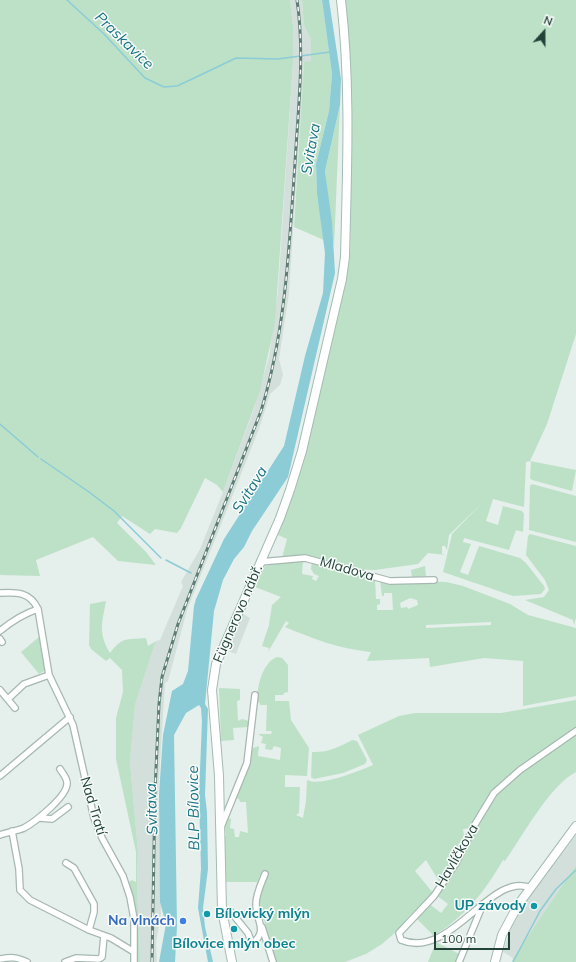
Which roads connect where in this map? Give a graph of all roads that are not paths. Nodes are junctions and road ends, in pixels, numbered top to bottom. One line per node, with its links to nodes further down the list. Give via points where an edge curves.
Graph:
1 (341, 0): 2 (street, Fügnerovo nábř., via 348,76 345,257 341,287 302,451 280,518)
2 (260, 562): 3 (street, Mladova, via 305,558 390,581); 19 (street, Fügnerovo nábř., via 214,673 213,696)
3 (434, 580)
4 (0, 593): 5 (street, via 20,592 34,602)
5 (38, 610): 6 (street, via 26,613); 7 (street, Nad Tratí)
6 (0, 631)
7 (49, 675): 10 (street, via 24,684); 12 (street, Nad Tratí)
8 (0, 690): 10 (street)
9 (255, 695): 19 (street, Fügnerovo nábř., via 247,763)
10 (8, 699): 11 (street)
11 (15, 708)
12 (70, 717): 15 (street); 30 (street, Nad Tratí, via 94,818 123,876 130,897 134,919)
13 (576, 731): 25 (street, Havlíčkova, via 520,770 494,793 456,863 434,896 399,933 401,940 418,944 436,940)
14 (60, 769): 17 (street, via 67,780 67,788)
15 (0, 776)
16 (68, 808): 17 (street, via 52,820)
17 (40, 818): 20 (street, via 22,829)
18 (576, 826): 24 (street)
19 (221, 827): 26 (street, Fügnerovo nábř.)
20 (12, 831): 21 (street); 28 (street, via 20,890 23,894)
21 (0, 835)
22 (66, 863): 28 (street, via 74,868 94,904)
23 (265, 874): 27 (street, via 256,904)
24 (531, 888): 25 (street, Havlíčkova, via 522,884 514,886); 38 (street, via 510,918 502,935)
25 (483, 904): 37 (street)
26 (222, 910): 27 (street, via 231,912 248,933 252,944 258,939); 35 (street, Fügnerovo nábř.)
27 (262, 927): 36 (street)
28 (89, 930): 29 (street)
29 (104, 936): 30 (street); 33 (street, via 102,957 76,958)
30 (134, 952): 34 (street, Nad Tratí)
31 (0, 959): 32 (street, via 19,958)
32 (27, 962)
33 (66, 962)
34 (134, 962)
35 (232, 962)
36 (273, 962)
37 (459, 962)
38 (495, 962)

